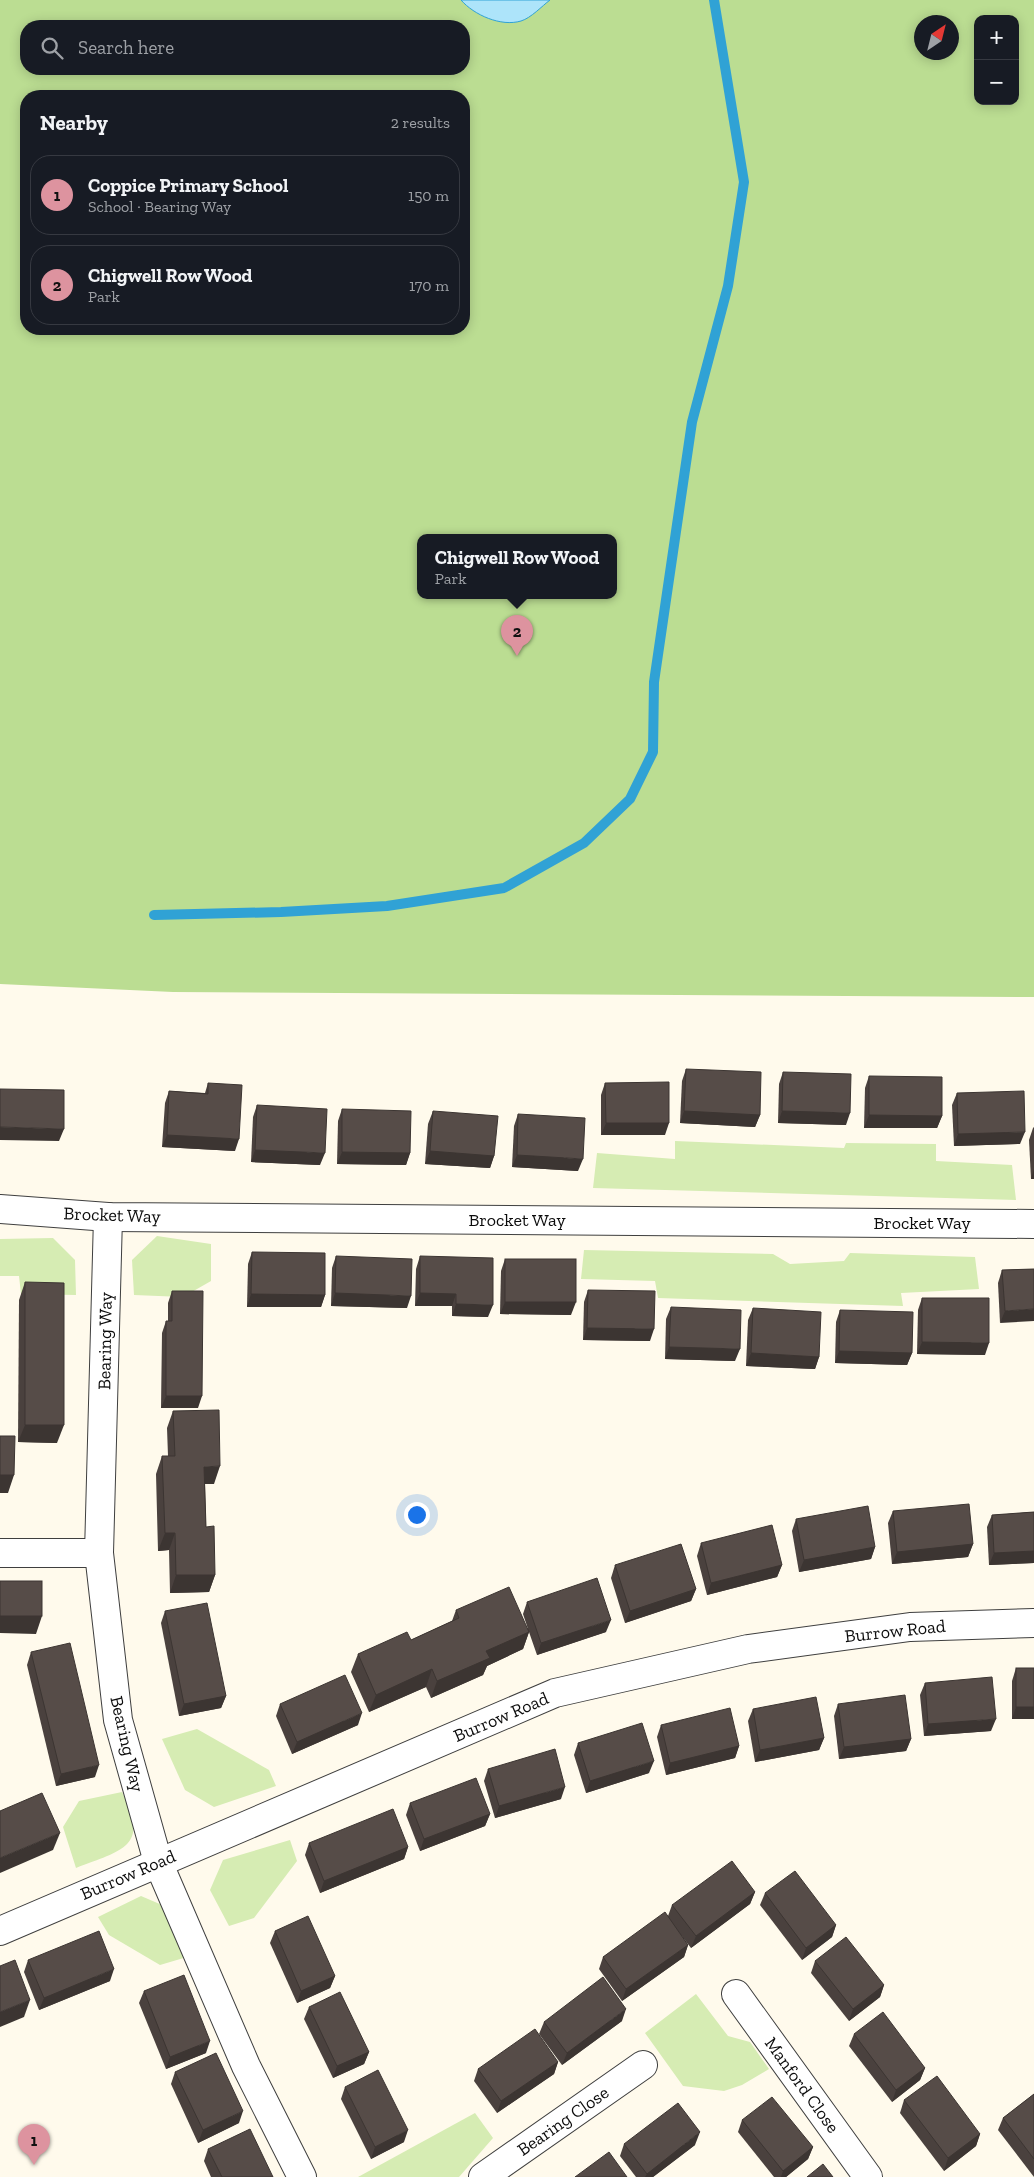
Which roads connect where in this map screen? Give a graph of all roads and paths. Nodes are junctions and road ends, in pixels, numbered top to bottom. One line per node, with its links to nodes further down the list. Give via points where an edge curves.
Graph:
1 (0, 1209): 2 (street, Brocket Way)
2 (108, 1217): 3 (street, Brocket Way); 5 (street, Bearing Way)
3 (1034, 1224)
4 (0, 1553): 5 (street)
5 (99, 1553): 7 (street, Bearing Way, via 118,1720)
6 (1034, 1623): 7 (street, Burrow Road, via 910,1627 748,1649 555,1693)
7 (158, 1862): 8 (street, Burrow Road); 11 (street, Bearing Way, via 246,2066)
8 (0, 1931)
9 (736, 1994): 13 (street, Manford Close)
10 (643, 2065): 12 (street, Bearing Close)
11 (302, 2177)
12 (483, 2177)
13 (868, 2177)

